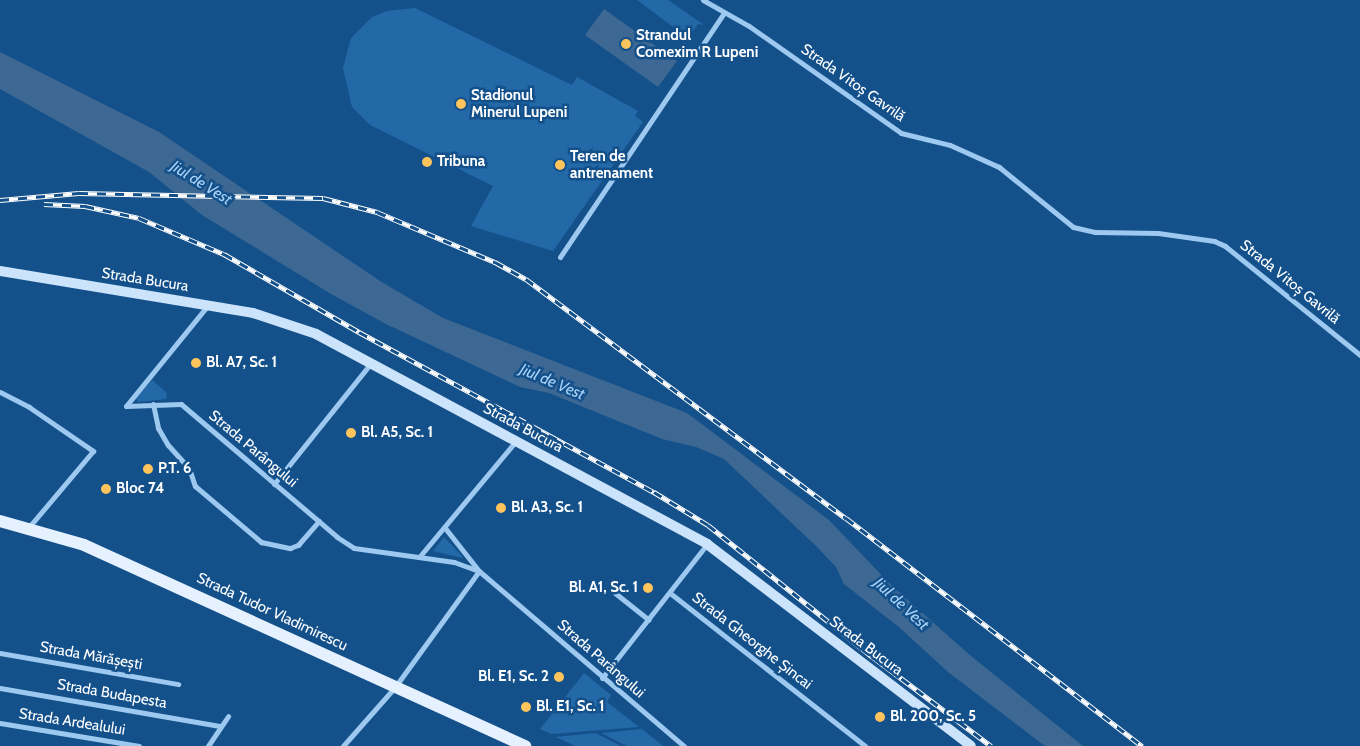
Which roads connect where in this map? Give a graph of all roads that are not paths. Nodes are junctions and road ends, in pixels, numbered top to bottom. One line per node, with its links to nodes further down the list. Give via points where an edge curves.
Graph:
1 (703, 0): 2 (street, Strada Vitoș Gavrilă)
2 (724, 13): 3 (street); 6 (street, Strada Vitoș Gavrilă, via 756,31 901,133 950,145 990,162 1073,228 1094,232 1158,233 1214,241 1225,246)
3 (560, 257)
4 (0, 271): 5 (main road, Strada Bucura)
5 (208, 305): 7 (main road, Strada Bucura, via 291,324); 9 (street, Strada Parângului, via 126,406)
6 (1360, 355)
7 (370, 363): 10 (main road, Strada Bucura); 11 (street)
8 (0, 392): 14 (street, via 29,407 93,451)
9 (153, 404): 11 (street, Strada Parângului, via 181,404); 13 (street, via 158,428 168,445 189,468 195,486 261,542 290,548 298,544)
10 (515, 442): 15 (street); 16 (main road, Strada Bucura)
11 (274, 484): 13 (street, Strada Parângului)
12 (0, 521): 14 (main road, Strada Tudor Vladimirescu)
13 (319, 521): 17 (street, Strada Parângului, via 354,548)
14 (29, 527): 25 (main road, Strada Tudor Vladimirescu, via 98,551)
15 (445, 528): 17 (street); 18 (street, Strada Parângului)
16 (707, 544): 20 (street, Strada Gheorghe Șincai); 36 (main road, Strada Bucura)
17 (420, 556): 18 (street, Strada Parângului, via 467,565)
18 (479, 571): 23 (street, Strada Parângului); 25 (street)
19 (615, 593): 21 (street)
20 (670, 593): 21 (street); 35 (street, Strada Gheorghe Șincai)
21 (649, 620): 23 (street)
22 (0, 653): 24 (street, Strada Mărășești)
23 (602, 678): 34 (street, Strada Parângului)
24 (178, 684)
25 (395, 687): 32 (street); 33 (main road, Strada Tudor Vladimirescu)
26 (0, 688): 29 (street, Strada Budapesta)
27 (228, 716): 29 (street)
28 (0, 723): 30 (street, Strada Ardealului)
29 (220, 726): 31 (street)
30 (139, 746)
31 (208, 746)
32 (343, 746)
33 (525, 746)
34 (684, 746)
35 (865, 746)
36 (971, 746)

